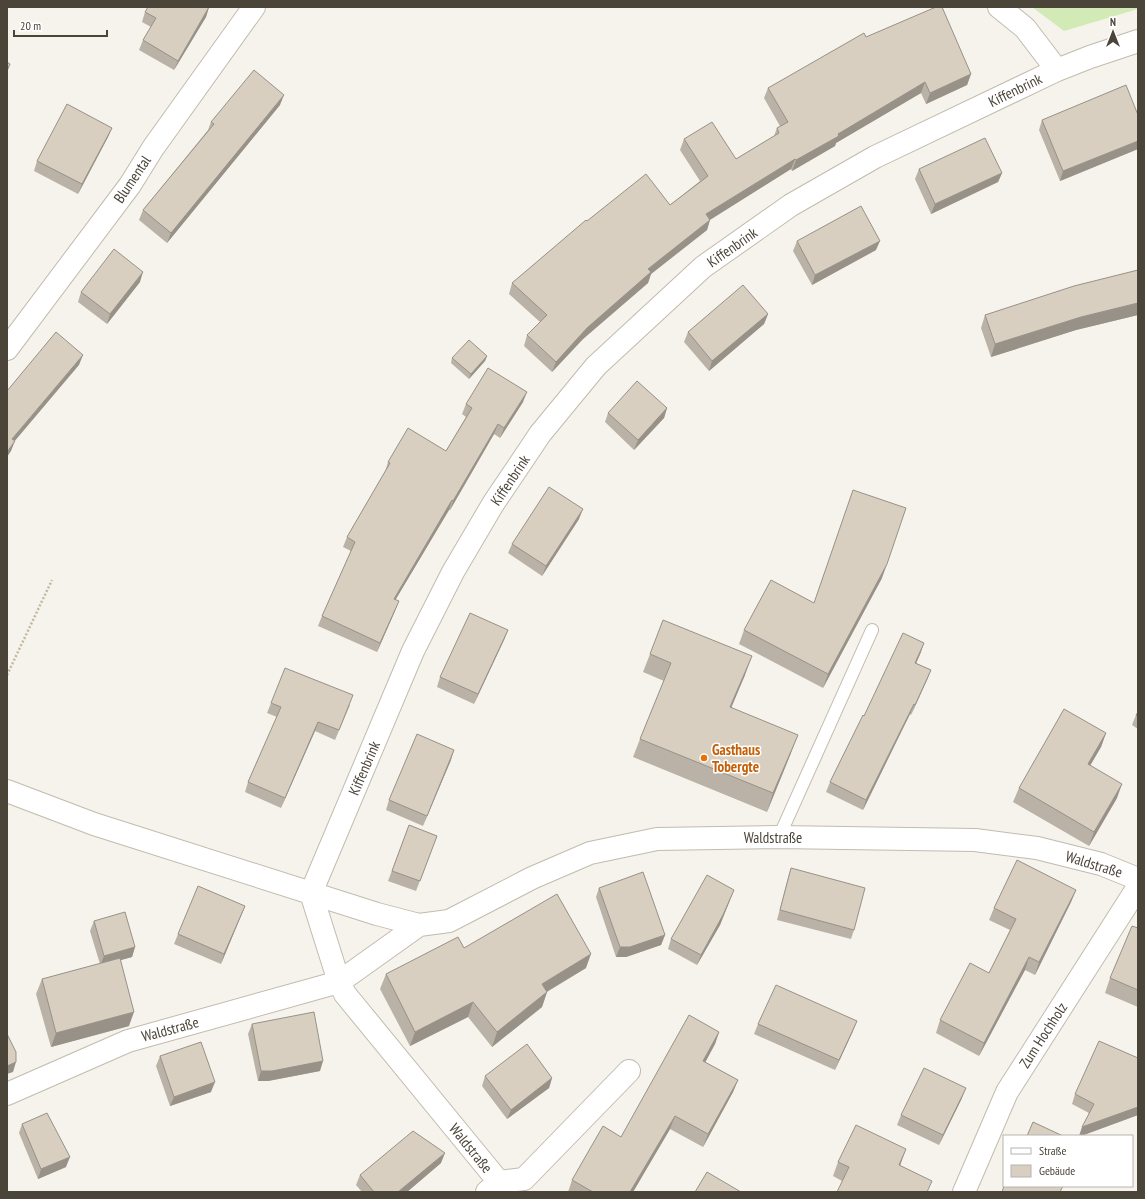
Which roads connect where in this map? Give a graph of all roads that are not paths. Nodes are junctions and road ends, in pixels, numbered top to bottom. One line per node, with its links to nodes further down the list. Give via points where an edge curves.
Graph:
1 (254, 7): 5 (street, Blumental, via 130,184)
2 (999, 7): 4 (street, via 1025,28)
3 (1138, 41): 4 (street, Kiffenbrink)
4 (1057, 70): 11 (street, Kiffenbrink, via 875,157 791,205 703,266 596,366 540,434 493,504 453,572 413,651)
5 (7, 349)
6 (872, 630): 8 (lane)
7 (7, 791): 11 (street, via 94,824)
8 (779, 837): 9 (street, Waldstraße, via 975,840 1037,848 1101,864); 12 (street, Waldstraße, via 657,839 590,853 532,878 449,921)
9 (1138, 878)
10 (1138, 887): 17 (street, Zum Hochholz, via 1007,1092)
11 (311, 893): 12 (street, Waldstraße); 13 (street, Waldstraße)
12 (419, 925): 13 (street, Waldstraße)
13 (339, 982): 15 (street, Waldstraße, via 128,1040); 16 (street, Waldstraße, via 345,994)
14 (630, 1071): 16 (street, Waldstraße, via 524,1178)
15 (7, 1094)
16 (493, 1187)
17 (964, 1192)

